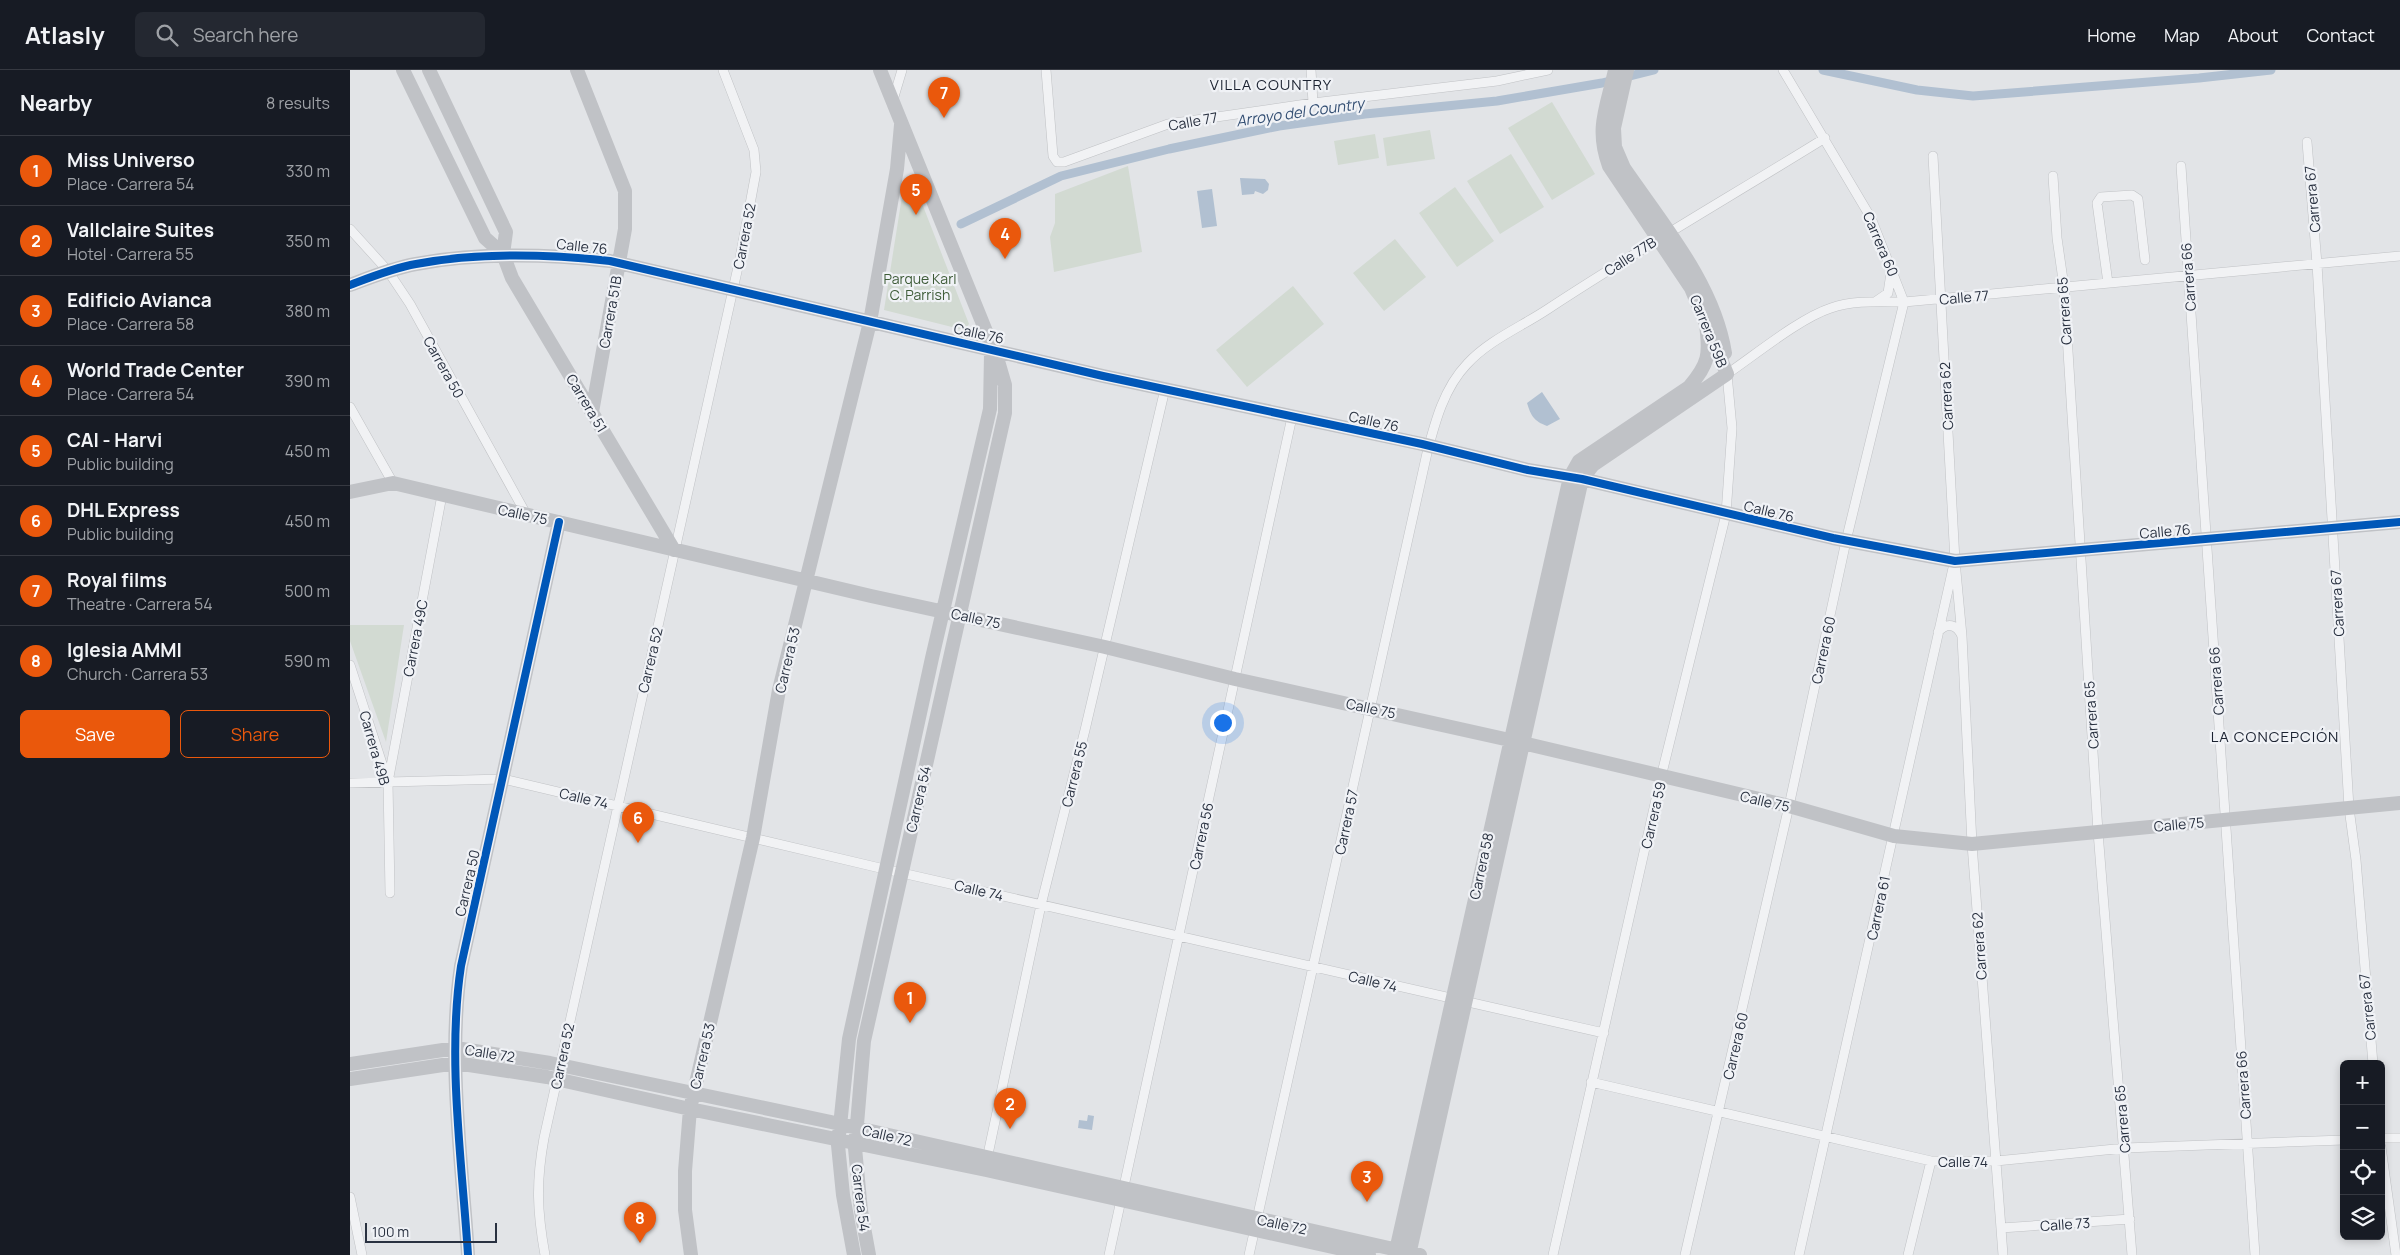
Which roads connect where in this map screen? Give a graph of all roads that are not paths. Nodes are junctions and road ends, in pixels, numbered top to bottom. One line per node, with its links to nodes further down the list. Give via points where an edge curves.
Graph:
1 (424, 70): 13 (street)
2 (429, 70): 20 (street, Carrera 51)
3 (578, 70): 30 (street, Carrera 51B, via 624,191 625,229)
4 (723, 70): 38 (street, Carrera 52, via 754,150 756,172)
5 (880, 70): 15 (street, Carrera 53)
6 (902, 70): 15 (street)
7 (1046, 70): 16 (street, Calle 77, via 1053,156 1057,162 1168,124)
8 (1311, 70): 16 (street)
9 (1548, 70): 16 (street, Calle 77, via 1497,81)
10 (1615, 70): 14 (street, Carrera 59B)
11 (1628, 70): 14 (street, Carrera 59B)
12 (1783, 70): 18 (street, Carrera 60)
13 (405, 73): 21 (street, Carrera 51)
14 (1616, 94): 26 (street, Carrera 59B, via 1615,147)
15 (893, 100): 17 (street, Carrera 53)
16 (1313, 103)
17 (901, 122): 42 (street, Carrera 54); 43 (street, Carrera 53, via 897,169)
18 (1825, 138): 26 (street, Calle 77B, via 1707,212); 31 (street, Carrera 60, via 1871,218)
19 (2307, 142): 32 (street, Carrera 67)
20 (465, 148): 21 (street); 27 (street, Carrera 51, via 506,232)
21 (443, 155): 27 (street, Carrera 51, via 485,238)
22 (1933, 156): 39 (street, Carrera 62)
23 (2181, 166): 34 (street, Carrera 66)
24 (2053, 176): 37 (street, Carrera 65)
25 (350, 229): 33 (street, Carrera 50)
26 (1663, 235): 44 (street, Carrera 59B); 47 (street, Carrera 59B, via 1703,287 1717,316); 51 (street, Calle 77B, via 1494,342 1467,364)
27 (503, 254): 30 (street, Calle 76, via 559,255); 33 (street, Calle 76, via 415,264); 48 (street, Carrera 51, via 512,278)
28 (2400, 256): 32 (street, Calle 77)
29 (2145, 260): 35 (street, via 2138,199 2132,195 2101,197 2096,203)
30 (619, 263): 38 (street, Calle 76); 49 (street, Carrera 51B)
31 (1890, 264): 40 (street, via 1892,276 1888,292); 41 (street, Carrera 60)
32 (2317, 264): 34 (street, Calle 77); 67 (street, Carrera 67)
33 (388, 271): 36 (street, Calle 76); 62 (street, Carrera 50, via 410,304)
34 (2188, 276): 35 (street, Calle 77); 68 (street, Carrera 66)
35 (2108, 283): 37 (street, Calle 77)
36 (350, 284)
37 (2064, 287): 39 (street, Calle 77); 72 (street, Carrera 65)
38 (732, 291): 43 (street, Calle 76); 71 (street, Carrera 52)
39 (1940, 299): 41 (street, Calle 77); 73 (street, Carrera 62)
40 (1875, 302): 41 (street, Calle 77); 47 (street, Calle 77, via 1831,308 1812,316)
41 (1904, 302): 70 (street, Carrera 60)
42 (978, 315): 45 (street, Carrera 54); 46 (street)
43 (870, 322): 45 (street, Calle 76); 74 (street, Carrera 53)
44 (1706, 325): 47 (street, Carrera 59B); 56 (street, via 1708,361 1696,380 1579,461)
45 (991, 349): 46 (street, Calle 76); 59 (street, Carrera 54, via 990,409); 61 (street, Carrera 54, via 1003,376 1006,393 1005,413)
46 (1015, 354): 50 (street, Calle 76)
47 (1727, 374): 56 (street, Calle 77); 63 (street, Carrera 59, via 1732,428)
48 (572, 378): 49 (street, via 586,386); 53 (street, Carrera 51)
49 (598, 381): 53 (street, Carrera 51B)
50 (1164, 389): 54 (street, Calle 76); 80 (street, Carrera 55)
51 (1448, 391): 55 (street, Carrera 57)
52 (350, 407): 57 (street)
53 (592, 412): 64 (street, Carrera 51)
54 (1292, 417): 55 (street, Calle 76); 82 (street, Carrera 56)
55 (1429, 446): 56 (street, Calle 76); 83 (street, Carrera 57)
56 (1576, 478): 63 (street, Calle 76); 75 (street, Carrera 58)
57 (393, 483): 58 (street, Calle 75); 60 (street, Calle 75)
58 (350, 492)
59 (970, 494): 61 (street); 76 (street, Carrera 54)
60 (442, 495): 62 (street, Calle 75); 90 (street, Carrera 49C)
61 (987, 497): 77 (street, Carrera 54)
62 (526, 514): 65 (street, Calle 75)
63 (1726, 514): 70 (street, Calle 76); 88 (street, Carrera 59)
64 (656, 520): 69 (street, via 650,537); 71 (street, Carrera 51)
65 (560, 522): 69 (street, Calle 75); 89 (street, Carrera 50)
66 (2400, 522): 67 (street, Calle 76)
67 (2332, 528): 68 (street, Calle 76); 95 (street, Carrera 67)
68 (2206, 539): 72 (street, Calle 76); 96 (street, Carrera 66)
69 (638, 541): 71 (street, Calle 75)
70 (1846, 541): 73 (street, Calle 76); 94 (street, Carrera 60)
71 (674, 550): 74 (street, Calle 75); 93 (street, Carrera 52)
72 (2080, 551): 73 (street, Calle 76); 97 (street, Carrera 65)
73 (1955, 561): 78 (street, Carrera 61); 79 (street, Carrera 62)
74 (806, 580): 76 (street, Calle 75); 99 (street, Carrera 53, via 779,690)
75 (1550, 595): 84 (street, Carrera 58); 85 (street, Carrera 58)
76 (944, 611): 77 (street, Calle 75); 86 (street, Carrera 54)
77 (960, 614): 80 (street, Calle 75); 87 (street, Carrera 54)
78 (1938, 633): 79 (street, via 1943,626 1951,625 1958,628); 98 (street, Carrera 61)
79 (1962, 636): 100 (street, Carrera 62)
80 (1105, 647): 82 (street, Calle 75); 104 (street, Carrera 55)
81 (350, 665): 90 (street, Carrera 49B)
82 (1235, 679): 83 (street, Calle 75); 105 (street, Carrera 56)
83 (1371, 708): 84 (street, Calle 75); 106 (street, Carrera 57)
84 (1509, 740): 85 (street, Calle 75); 107 (street, Carrera 58)
85 (1523, 743): 88 (street, Calle 75); 107 (street, Carrera 58)
86 (912, 750): 87 (street); 101 (street, Carrera 54)
87 (929, 753): 102 (street, Carrera 54)
88 (1661, 777): 94 (street, Calle 75); 110 (street, Carrera 59)
89 (503, 779): 90 (street, Calle 74); 93 (street, Calle 74); 111 (street, Carrera 50, via 461,966)
90 (388, 782): 91 (street, Calle 74); 103 (street, Carrera 49B)
91 (350, 783)
92 (2400, 803): 95 (street, Calle 75)
93 (617, 806): 99 (street, Calle 74); 115 (street, Carrera 52)
94 (1789, 806): 98 (street, Calle 75); 121 (street, Carrera 60)
95 (2349, 808): 96 (street, Calle 75); 112 (street, Carrera 67)
96 (2226, 820): 97 (street, Calle 75); 132 (street, Carrera 66)
97 (2098, 832): 100 (street, Calle 75); 133 (street, Carrera 65)
98 (1894, 836): 100 (street, Calle 75); 126 (street, Carrera 61)
99 (753, 838): 101 (street, Calle 74); 119 (street, Carrera 53)
100 (1972, 844): 137 (street, Carrera 62)
101 (886, 870): 102 (street, Calle 74); 108 (street, Carrera 54)
102 (902, 872): 104 (street, Calle 74); 109 (street, Carrera 54)
103 (390, 893)
104 (1041, 904): 105 (street, Calle 74); 135 (street, Carrera 55)
105 (1178, 936): 106 (street, Calle 74); 138 (street, Carrera 56)
106 (1314, 967): 107 (street, Calle 74); 141 (street, Carrera 57)
107 (1459, 1000): 110 (street, Calle 74); 122 (street, Carrera 58); 123 (street, Carrera 58)
108 (856, 1006): 109 (street); 124 (street, Carrera 54)
109 (872, 1008): 125 (street, Carrera 54, via 864,1042)
110 (1604, 1033): 118 (street, Carrera 59)
111 (456, 1048): 113 (street, Carrera 50); 114 (street, Calle 72); 115 (street, Calle 72)
112 (2373, 1060)
113 (456, 1063): 116 (street, Calle 72); 117 (street, Calle 72); 148 (street, Carrera 50)
114 (350, 1064)
115 (560, 1065): 117 (street, Carrera 52); 119 (street, Calle 72)
116 (350, 1080)
117 (557, 1080): 120 (street, Calle 72); 149 (street, Carrera 52, via 538,1173 538,1219)
118 (1591, 1082): 121 (street, Calle 74); 154 (street, Carrera 59)
119 (693, 1094): 120 (street, Carrera 53); 124 (street, Calle 72)
120 (690, 1109): 129 (street, Calle 72); 150 (street, Carrera 53, via 685,1190)
121 (1720, 1112): 126 (street, Calle 74); 155 (street, Carrera 60)
122 (1425, 1118): 123 (street); 145 (street, Carrera 58)
123 (1439, 1121): 146 (street, Carrera 58)
124 (839, 1124): 125 (street, Calle 72); 129 (street, Carrera 54)
125 (856, 1128): 131 (street, Carrera 54); 135 (street, Calle 72)
126 (1826, 1137): 136 (street, Calle 74); 156 (street, Carrera 61)
127 (2385, 1138): 128 (street)
128 (2400, 1138)
129 (838, 1139): 131 (street, Calle 72); 144 (street, Carrera 54, via 843,1195)
130 (2340, 1140): 132 (street, Calle 74)
131 (855, 1142): 138 (street, Calle 72); 143 (street, Carrera 54, via 857,1180)
132 (2248, 1144): 133 (street, Calle 74); 160 (street, Carrera 66)
133 (2125, 1148): 137 (street, Calle 74); 140 (street, Carrera 65)
134 (2381, 1150): 161 (street)
135 (987, 1159): 138 (street, Calle 72)
136 (1931, 1161): 137 (street, Calle 74); 157 (street)
137 (1996, 1161): 142 (street, Carrera 62)
138 (1122, 1194): 141 (street, Calle 72); 151 (street, Carrera 56)
139 (350, 1197): 147 (street)
140 (2130, 1219): 142 (street, Calle 73); 159 (street, Carrera 65)
141 (1256, 1225): 145 (street, Calle 72); 152 (street, Carrera 57); 153 (street, Calle 72)
142 (2001, 1228): 158 (street, Carrera 62)
143 (868, 1249): 144 (street)
144 (853, 1250)
145 (1395, 1252): 146 (street, Calle 72)
146 (1413, 1254)
147 (362, 1255)
148 (468, 1255)
149 (545, 1255)
150 (691, 1255)
151 (1109, 1255)
152 (1249, 1255)
153 (1369, 1255)
154 (1553, 1255)
155 (1685, 1255)
156 (1799, 1255)
157 (1908, 1255)
158 (2003, 1255)
159 (2132, 1255)
160 (2255, 1255)
161 (2396, 1255)

